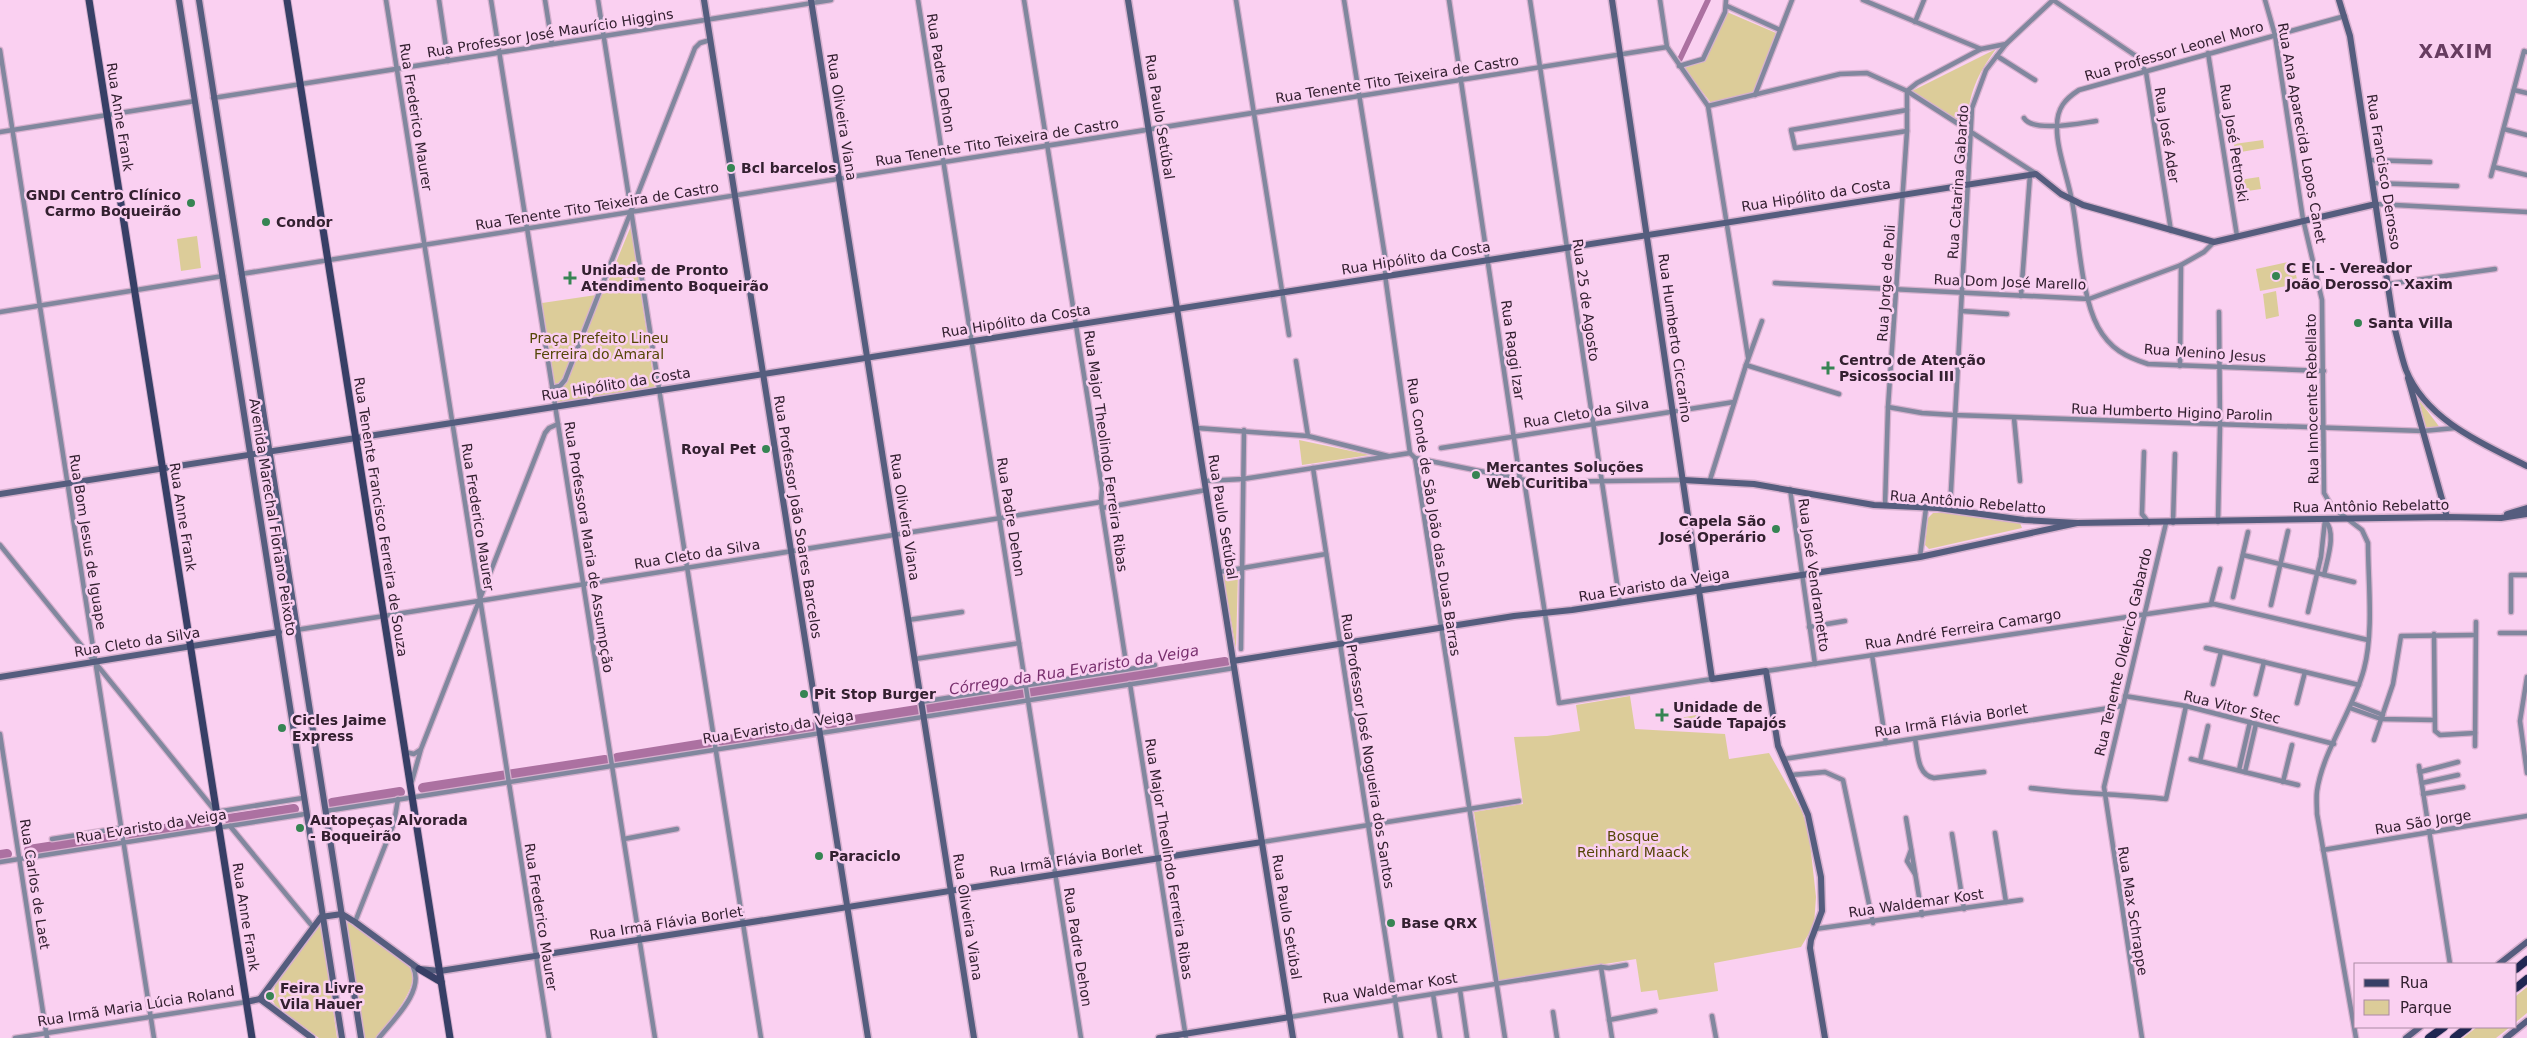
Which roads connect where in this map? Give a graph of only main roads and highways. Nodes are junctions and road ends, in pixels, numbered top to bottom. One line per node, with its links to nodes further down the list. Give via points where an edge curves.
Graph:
1 (89, 0): 11 (main road, Rua Anne Frank)
2 (287, 0): 7 (main road, Rua Tenente Francisco Ferreira de Souza)
3 (2527, 960): 4 (highway)
4 (2517, 968)
5 (419, 969): 7 (main road)
6 (2527, 979): 8 (highway)
7 (442, 982): 12 (main road, Rua Tenente Francisco Ferreira de Souza)
8 (2517, 987)
9 (2443, 1028): 13 (highway)
10 (2467, 1028): 14 (highway)
11 (252, 1038)
12 (450, 1038)
13 (2429, 1038)
14 (2454, 1038)

